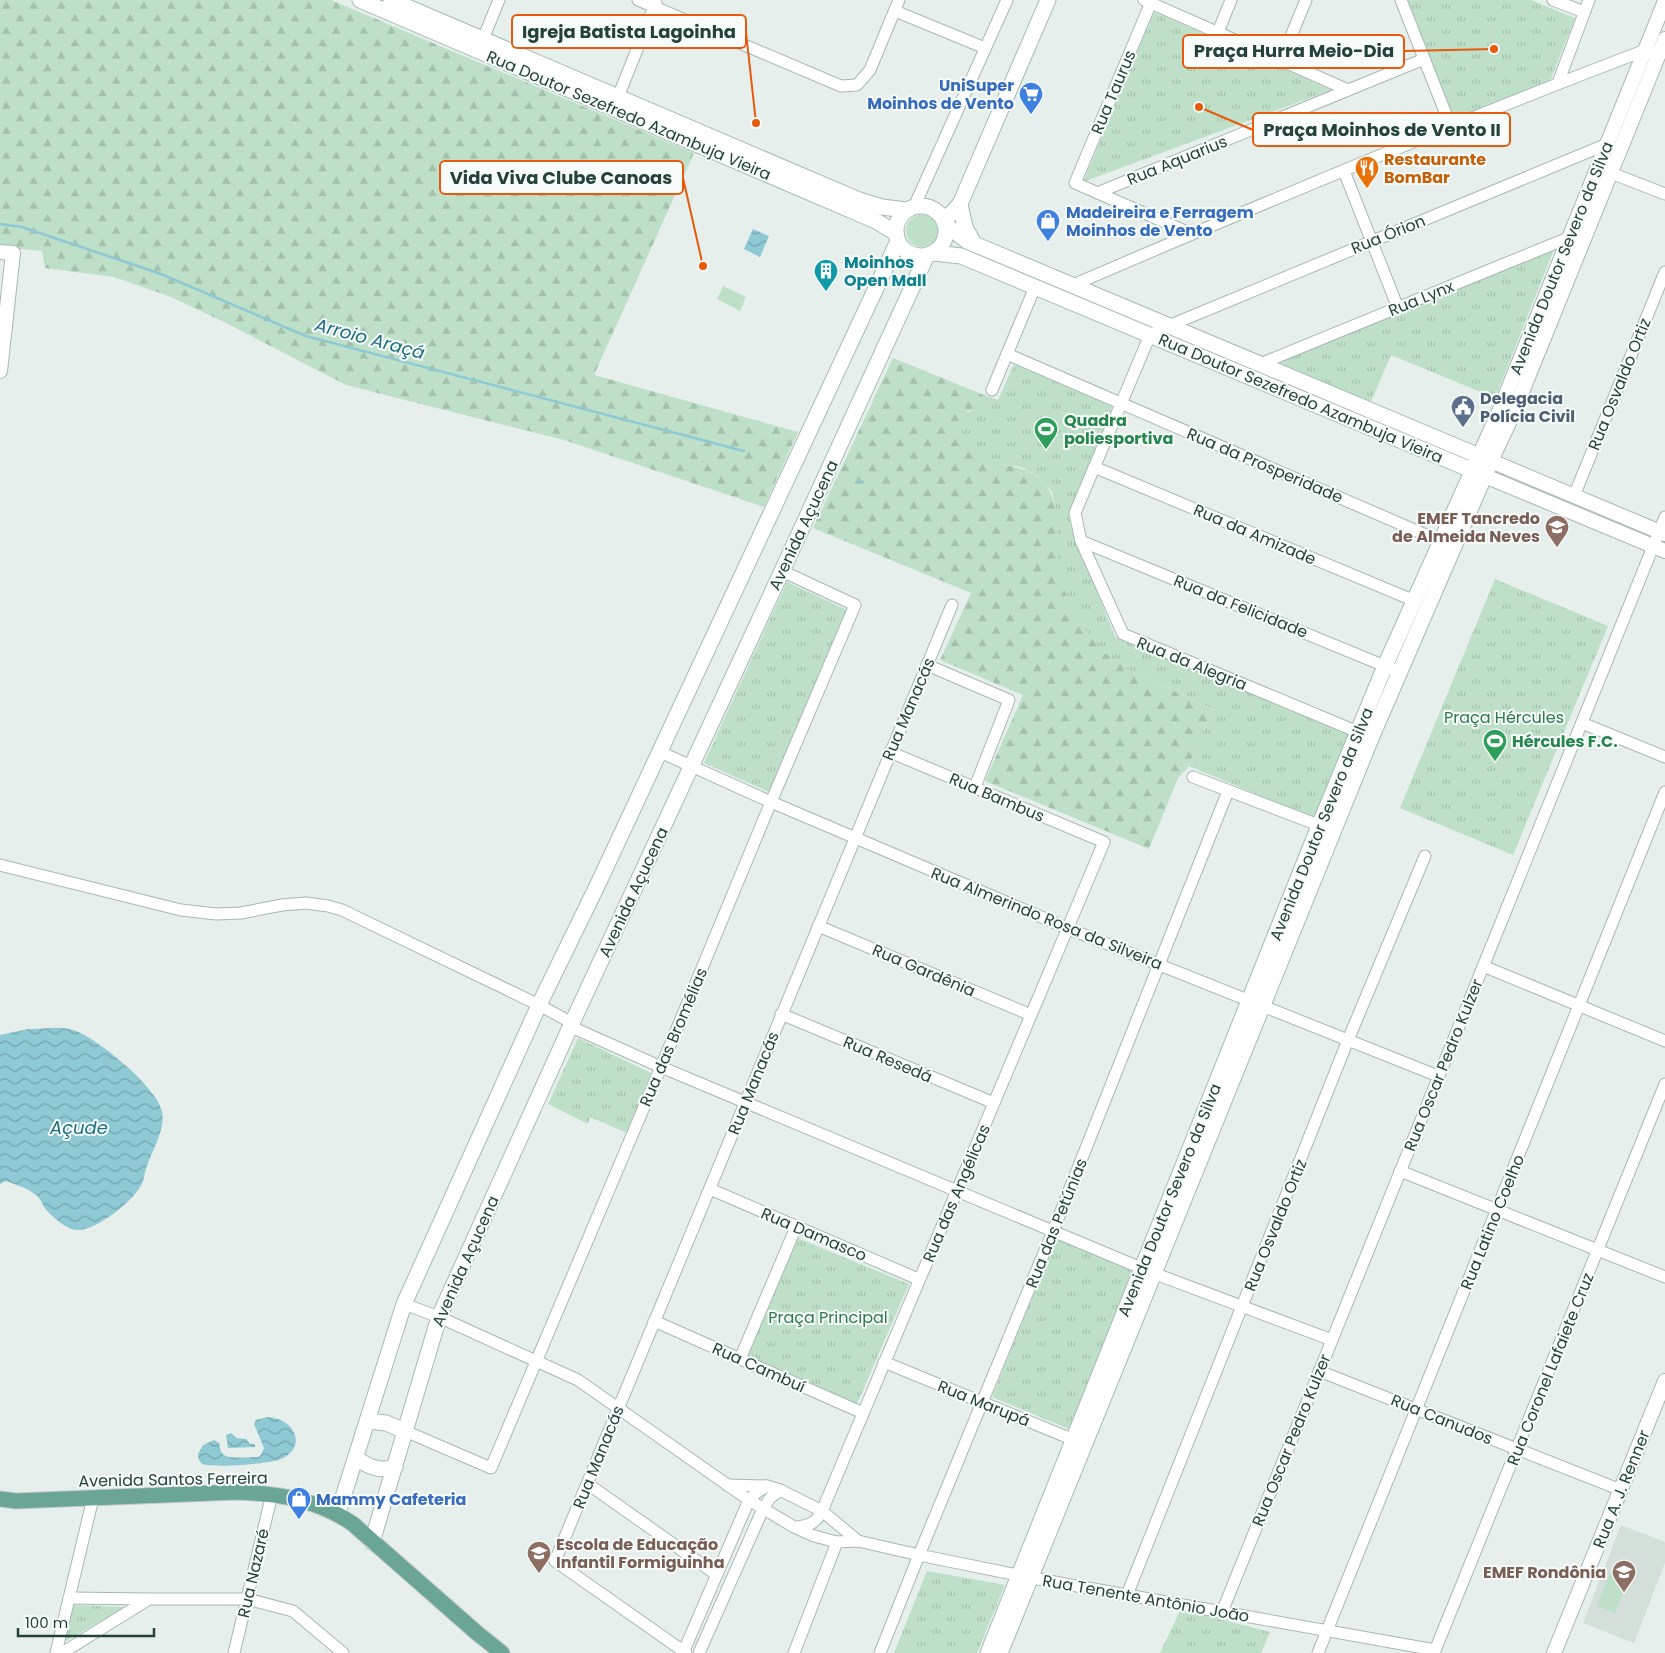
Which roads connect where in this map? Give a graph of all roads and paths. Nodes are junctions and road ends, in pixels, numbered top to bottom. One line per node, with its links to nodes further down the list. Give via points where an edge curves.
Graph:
1 (360, 0): 38 (main road, Rua Doutor Sezefredo Azambuja Vieira, via 849,209 876,221)
2 (499, 0): 18 (street)
3 (638, 0): 14 (street)
4 (1007, 0): 20 (street)
5 (1048, 0): 34 (main road)
6 (1231, 0): 17 (street)
7 (1306, 0): 24 (street)
8 (1400, 0): 23 (street)
9 (1553, 0): 16 (street)
10 (1589, 0): 16 (street)
11 (397, 1): 18 (main road, Rua Doutor Sezefredo Azambuja Vieira)
12 (1149, 1): 17 (street); 32 (street, Rua Taurus, via 1075,184)
13 (1665, 1): 21 (street, Avenida Doutor Severo da Silva)
14 (655, 4): 15 (street, via 841,86 857,85 870,70); 27 (street)
15 (897, 5): 20 (street)
16 (1584, 12): 25 (street)
17 (1218, 32): 24 (street)
18 (482, 39): 27 (main road, Rua Doutor Sezefredo Azambuja Vieira)
19 (1665, 39): 22 (street, Avenida Doutor Severo da Silva)
20 (985, 48): 35 (street)
21 (1643, 51): 22 (street); 25 (street); 29 (street, Avenida Doutor Severo da Silva)
22 (1658, 56): 31 (street, Avenida Doutor Severo da Silva)
23 (1424, 59): 26 (street, Rua Aquarius); 28 (street)
24 (1281, 60): 26 (street)
25 (1558, 83): 28 (street)
26 (1348, 90): 32 (street, Rua Aquarius)
27 (618, 97): 35 (main road, Rua Doutor Sezefredo Azambuja Vieira, via 859,200 882,207)
28 (1451, 127): 30 (street)
29 (1608, 144): 39 (street, Avenida Doutor Severo da Silva); 40 (street, Rua Órion)
30 (1344, 171): 37 (street); 40 (street)
31 (1611, 173): 33 (street); 42 (street, Avenida Doutor Severo da Silva)
32 (1097, 193): 37 (street)
33 (1665, 194)
34 (960, 204): 36 (main road); 41 (main road, via 965,227)
35 (910, 209): 36 (main road, via 930,207); 38 (main road, via 900,217)
36 (944, 221): 41 (main road, Rua Doutor Sezefredo Azambuja Vieira); 44 (main road, via 945,240)
37 (1192, 234): 46 (street)
38 (897, 237): 44 (main road, via 910,253 918,256); 77 (main road, Avenida Açucena)
39 (1568, 238): 42 (street); 48 (street, Rua Lynx); 56 (street, Avenida Doutor Severo da Silva)
40 (1371, 241): 48 (street); 49 (street, Rua Órion)
41 (974, 244): 46 (main road, Rua Doutor Sezefredo Azambuja Vieira)
42 (1582, 244): 57 (street, Avenida Doutor Severo da Silva)
43 (7, 252): 53 (street)
44 (930, 254): 47 (main road, Rua Doutor Sezefredo Azambuja Vieira, via 961,256); 69 (main road, Avenida Açucena)
45 (1665, 272): 63 (street, Rua Osvaldo Ortiz)
46 (1072, 285): 49 (main road, Rua Doutor Sezefredo Azambuja Vieira)
47 (1035, 287): 50 (main road, Rua Doutor Sezefredo Azambuja Vieira); 51 (street)
48 (1398, 308): 52 (street, Rua Lynx)
49 (1169, 326): 50 (street); 52 (main road, Rua Doutor Sezefredo Azambuja Vieira)
50 (1150, 335): 55 (street, Rua da Alegria); 59 (main road, Rua Doutor Sezefredo Azambuja Vieira)
51 (1007, 354): 54 (street); 55 (street, Rua da Prosperidade)
52 (1260, 364): 58 (main road, Rua Doutor Sezefredo Azambuja Vieira)
53 (0, 371)
54 (992, 390)
55 (1121, 403): 61 (street, Rua da Alegria); 67 (street, Rua da Prosperidade)
56 (1500, 409): 57 (street); 60 (street, Avenida Doutor Severo da Silva)
57 (1513, 414): 60 (street, Avenida Doutor Severo da Silva)
58 (1390, 419): 59 (main road); 60 (main road, Rua Doutor Sezefredo Azambuja Vieira)
59 (1383, 433): 62 (main road, Rua Doutor Sezefredo Azambuja Vieira)
60 (1485, 458): 62 (main road, Avenida Doutor Severo da Silva); 63 (street, Rua Doutor Sezefredo Azambuja Vieira)
61 (1094, 467): 66 (street, Rua da Alegria, via 1075,512); 70 (street, Rua da Amizade)
62 (1479, 473): 67 (main road, Avenida Doutor Severo da Silva); 68 (street, Rua Doutor Sezefredo Azambuja Vieira); 74 (main road, Avenida Doutor Severo da Silva)
63 (1574, 496): 65 (street, Rua Doutor Sezefredo Azambuja Vieira)
64 (1665, 517): 65 (street, Rua Oscar Pedro Kulzer)
65 (1662, 533): 68 (street, Rua Oscar Pedro Kulzer)
66 (1081, 541): 73 (street, Rua da Felicidade); 76 (street, Rua da Alegria, via 1123,634)
67 (1440, 541): 70 (main road, Avenida Doutor Severo da Silva)
68 (1659, 548): 75 (street, Rua Oscar Pedro Kulzer)
69 (782, 571): 80 (main road, Avenida Açucena); 85 (street, Rua das Bromélias, via 855,605)
70 (1415, 601): 73 (main road, Avenida Doutor Severo da Silva)
71 (952, 605): 72 (street, Rua Manacás)
72 (927, 665): 78 (street, Rua Manacás); 82 (street, via 1009,700)
73 (1385, 666): 74 (street, Rua da Felicidade); 76 (main road, Avenida Doutor Severo da Silva)
74 (1400, 672): 86 (main road, Avenida Doutor Severo da Silva)
75 (1582, 722): 79 (street); 94 (street, Rua Oscar Pedro Kulzer)
76 (1358, 732): 86 (main road, Avenida Doutor Severo da Silva)
77 (660, 752): 80 (street, Rua Almerindo Rosa da Silveira); 96 (main road, Avenida Açucena)
78 (890, 752): 82 (street, Rua Bambus); 87 (street, Rua Manacás)
79 (1665, 757)
80 (691, 766): 85 (street, Rua Almerindo Rosa da Silveira); 100 (main road, Avenida Açucena)
81 (1193, 777): 83 (street)
82 (975, 787): 88 (street, Rua Bambus)
83 (1228, 791): 86 (street); 93 (street, Rua das Petúnias)
84 (1665, 792): 97 (street, Rua Latino Coelho)
85 (771, 802): 87 (street, Rua Almerindo Rosa da Silveira); 103 (street, Rua das Bromélias)
86 (1326, 828): 95 (main road, Avenida Doutor Severo da Silva)
87 (856, 838): 91 (street, Rua Manacás); 92 (street, Rua Almerindo Rosa da Silveira)
88 (1104, 842): 92 (street, Rua das Angélicas)
89 (1425, 856): 101 (street, Rua Osvaldo Ortiz)
90 (0, 865): 96 (street, via 181,910 216,914 282,905 328,906)
91 (818, 926): 98 (street, Rua Manacás); 99 (street, Rua Gardênia)
92 (1067, 928): 93 (street, Rua Almerindo Rosa da Silveira); 99 (street, Rua das Angélicas)
93 (1160, 964): 95 (street, Rua Almerindo Rosa da Silveira); 113 (street, Rua das Petúnias)
94 (1483, 966): 97 (street); 104 (street, Rua Oscar Pedro Kulzer)
95 (1256, 1002): 101 (street, Rua Almerindo Rosa da Silveira); 115 (main road, Avenida Doutor Severo da Silva)
96 (539, 1005): 100 (street); 118 (main road, Avenida Açucena)
97 (1579, 1006): 102 (street); 111 (street, Rua Latino Coelho)
98 (781, 1014): 106 (street, Rua Manacás); 107 (street, Rua Resedá)
99 (1031, 1015): 107 (street, Rua das Angélicas)
100 (572, 1023): 103 (street, via 576,1028); 120 (main road, Avenida Açucena)
101 (1348, 1040): 104 (street, Rua Almerindo Rosa da Silveira); 119 (street, Rua Osvaldo Ortiz)
102 (1665, 1041)
103 (661, 1067): 106 (street); 124 (street, Rua das Bromélias)
104 (1438, 1076): 108 (street, Rua Oscar Pedro Kulzer)
105 (1665, 1084): 114 (street, Rua Coronel Lafaiete Cruz)
106 (745, 1102): 109 (street, Rua Manacás); 110 (street)
107 (994, 1103): 110 (street, Rua das Angélicas)
108 (1400, 1171): 111 (street); 122 (street, Rua Oscar Pedro Kulzer)
109 (710, 1190): 112 (street, Rua Damasco); 121 (street, Rua Manacás)
110 (958, 1191): 113 (street); 117 (street, Rua das Angélicas)
111 (1497, 1210): 114 (street); 130 (street, Rua Latino Coelho)
112 (796, 1226): 117 (street, Rua Damasco); 123 (street)
113 (1053, 1231): 115 (street); 128 (street, Rua das Petúnias)
114 (1598, 1250): 116 (street); 135 (street, Rua Coronel Lafaiete Cruz)
115 (1147, 1271): 119 (street); 134 (main road, Avenida Doutor Severo da Silva)
116 (1665, 1277)
117 (918, 1279): 125 (street, Rua das Angélicas)
118 (404, 1304): 120 (street, Rua Tenente Antônio João); 132 (main road, Avenida Açucena)
119 (1242, 1306): 122 (street); 157 (street, Rua Osvaldo Ortiz)
120 (439, 1317): 124 (street, Rua Tenente Antônio João); 133 (main road, Avenida Açucena)
121 (654, 1321): 123 (street, Rua Cambuí); 129 (street, Rua Manacás)
122 (1332, 1340): 126 (street, Rua Oscar Pedro Kulzer)
123 (740, 1359): 131 (street, Rua Cambuí)
124 (536, 1361): 129 (street, Rua Tenente Antônio João, via 578,1380); 133 (street, Rua das Bromélias, via 491,1468)
125 (884, 1362): 128 (street, Rua Marupá); 131 (street, Rua das Angélicas)
126 (1319, 1371): 130 (street, Rua Canudos); 161 (street, Rua Oscar Pedro Kulzer)
127 (1665, 1381): 142 (street, Rua A. J. Renner)
128 (982, 1402): 134 (street, Rua Marupá); 154 (street, Rua das Petúnias)
129 (618, 1407): 138 (street, Rua Manacás); 139 (street, Rua Tenente Antônio João)
130 (1416, 1409): 135 (street, Rua Canudos); 162 (street, Rua Latino Coelho)
131 (864, 1412): 148 (street, Rua das Angélicas)
132 (368, 1421): 133 (main road, via 386,1423); 136 (main road, Avenida Açucena)
133 (406, 1431): 137 (main road, Avenida Açucena)
134 (1079, 1442): 156 (main road, Avenida Doutor Severo da Silva)
135 (1517, 1449): 142 (street, Rua Canudos); 163 (street, Rua Coronel Lafaiete Cruz)
136 (356, 1458): 137 (main road, via 382,1470); 149 (main road, Avenida Açucena)
137 (394, 1468): 152 (main road, Avenida Açucena)
138 (588, 1484): 155 (street); 169 (street, Rua Manacás, via 554,1561)
139 (727, 1485): 140 (street, Rua Tenente Antônio João); 146 (street, Rua Tenente Antônio João)
140 (767, 1486): 141 (street, Rua Tenente Antônio João); 146 (street)
141 (780, 1490): 147 (street); 148 (street, Rua Tenente Antônio João)
142 (1620, 1490): 176 (street, Rua A. J. Renner)
143 (272, 1494): 144 (main road, Avenida Santos Ferreira, via 237,1492); 149 (main road, Avenida Santos Ferreira, via 308,1502); 160 (street, Rua Nazaré)
144 (93, 1498): 145 (main road, Avenida Santos Ferreira); 158 (street)
145 (0, 1499)
146 (749, 1500): 147 (street, Rua Tenente Antônio João); 155 (street)
147 (764, 1509): 150 (street, Rua Tenente Antônio João); 170 (street)
148 (822, 1511): 150 (street, Rua das Angélicas, via 818,1519 808,1526); 151 (street, Rua Tenente Antônio João)
149 (338, 1514): 152 (main road, Avenida Santos Ferreira)
150 (794, 1528): 153 (street, Rua Tenente Antônio João)
151 (858, 1541): 153 (street, Rua Tenente Antônio João); 154 (street, Rua Tenente Antônio João)
152 (372, 1542): 168 (main road, Avenida Santos Ferreira)
153 (837, 1542): 171 (street)
154 (919, 1555): 156 (street, Rua Tenente Antônio João); 172 (street, Rua das Petúnias)
155 (717, 1575): 169 (street)
156 (1025, 1576): 157 (street, Rua Tenente Antônio João); 173 (main road, Avenida Doutor Severo da Silva); 174 (main road, Avenida Doutor Severo da Silva)
157 (1126, 1595): 161 (street, Rua Tenente Antônio João)
158 (69, 1598): 159 (street); 164 (street)
159 (149, 1599): 160 (street); 165 (street)
160 (247, 1599): 166 (street, Rua Nazaré); 167 (street, via 293,1611)
161 (1222, 1612): 162 (street, Rua Tenente Antônio João)
162 (1327, 1631): 163 (street, Rua Tenente Antônio João); 175 (street, Rua Latino Coelho)
163 (1435, 1652)
164 (56, 1653)
165 (62, 1653)
166 (234, 1653)
167 (343, 1653)
168 (502, 1653)
169 (684, 1653)
170 (699, 1653)
171 (794, 1653)
172 (880, 1653)
173 (988, 1653)
174 (1000, 1653)
175 (1318, 1653)
176 (1554, 1653)

